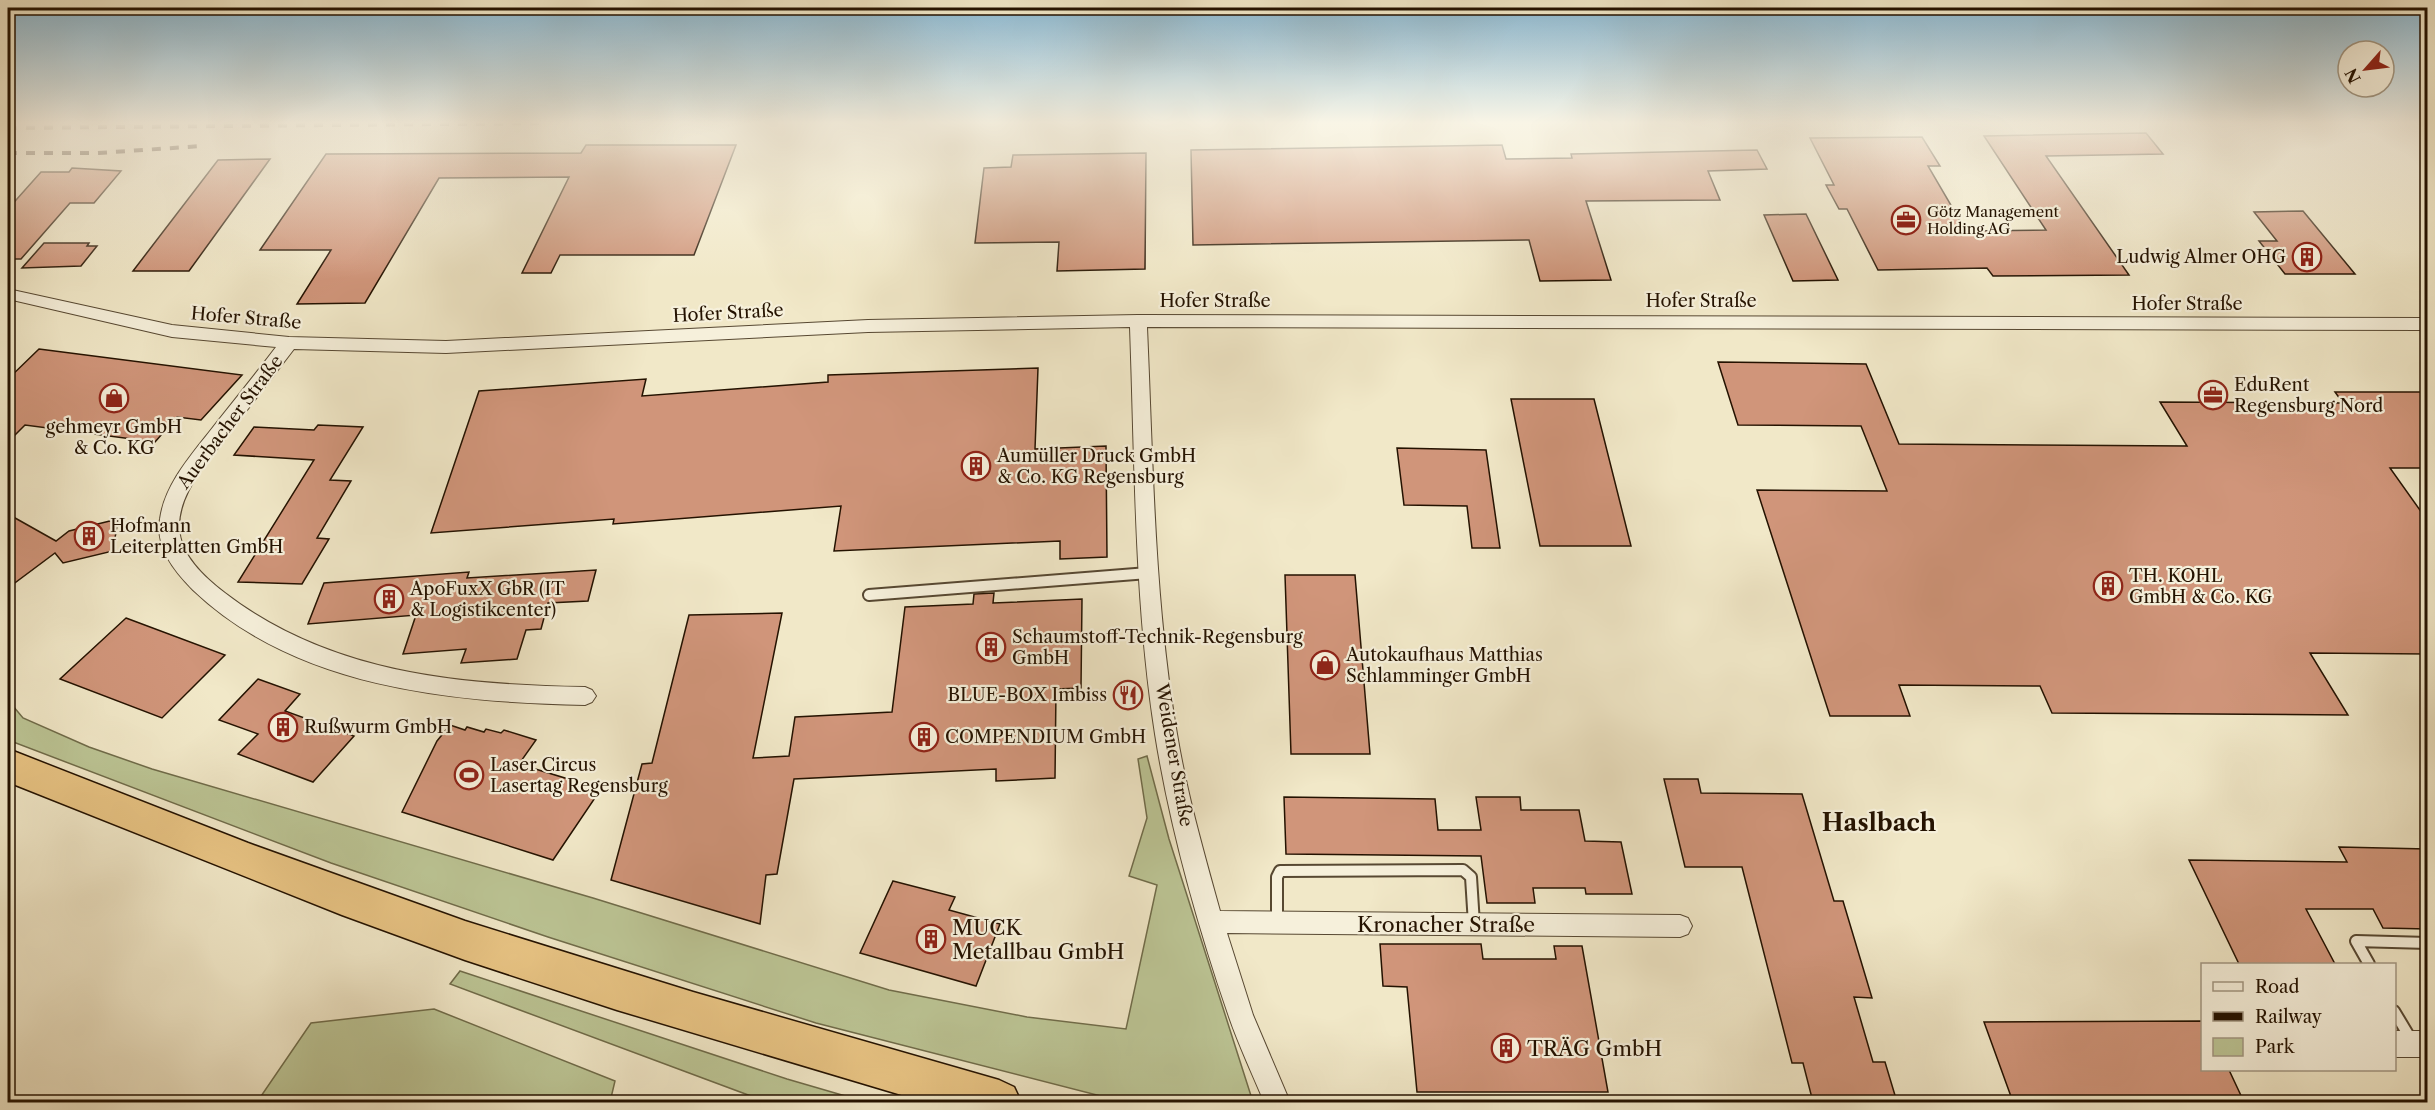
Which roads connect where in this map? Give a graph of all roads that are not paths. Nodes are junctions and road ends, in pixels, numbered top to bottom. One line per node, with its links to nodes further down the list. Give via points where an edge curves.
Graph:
1 (8, 294): 4 (street, Hofer Straße, via 172,331)
2 (1138, 321): 3 (street, Hofer Straße); 4 (street, Hofer Straße, via 868,326 446,347); 5 (street, Weidener Straße)
3 (2427, 324)
4 (289, 343): 7 (street, Auerbacher Straße, via 194,465 174,500 170,541 186,571 213,597 272,633 308,652 380,675 501,694)
5 (1148, 573): 6 (lane); 9 (street, Weidener Straße, via 1166,734)
6 (869, 595)
7 (585, 696)
8 (8, 765): 17 (highway, via 168,831 393,915 684,1011)
9 (1211, 922): 10 (street, Kronacher Straße); 18 (street, Weidener Straße, via 1241,1016)
10 (1277, 923): 11 (street, Kronacher Straße); 11 (lane, via 1280,871 1463,870 1471,877)
11 (1474, 924): 12 (street, Kronacher Straße)
12 (1680, 926)
13 (2427, 943): 14 (lane, via 2356,941)
14 (2368, 963)
15 (2396, 1015): 16 (lane)
16 (2412, 1044)
17 (999, 1102)
18 (1277, 1102)

